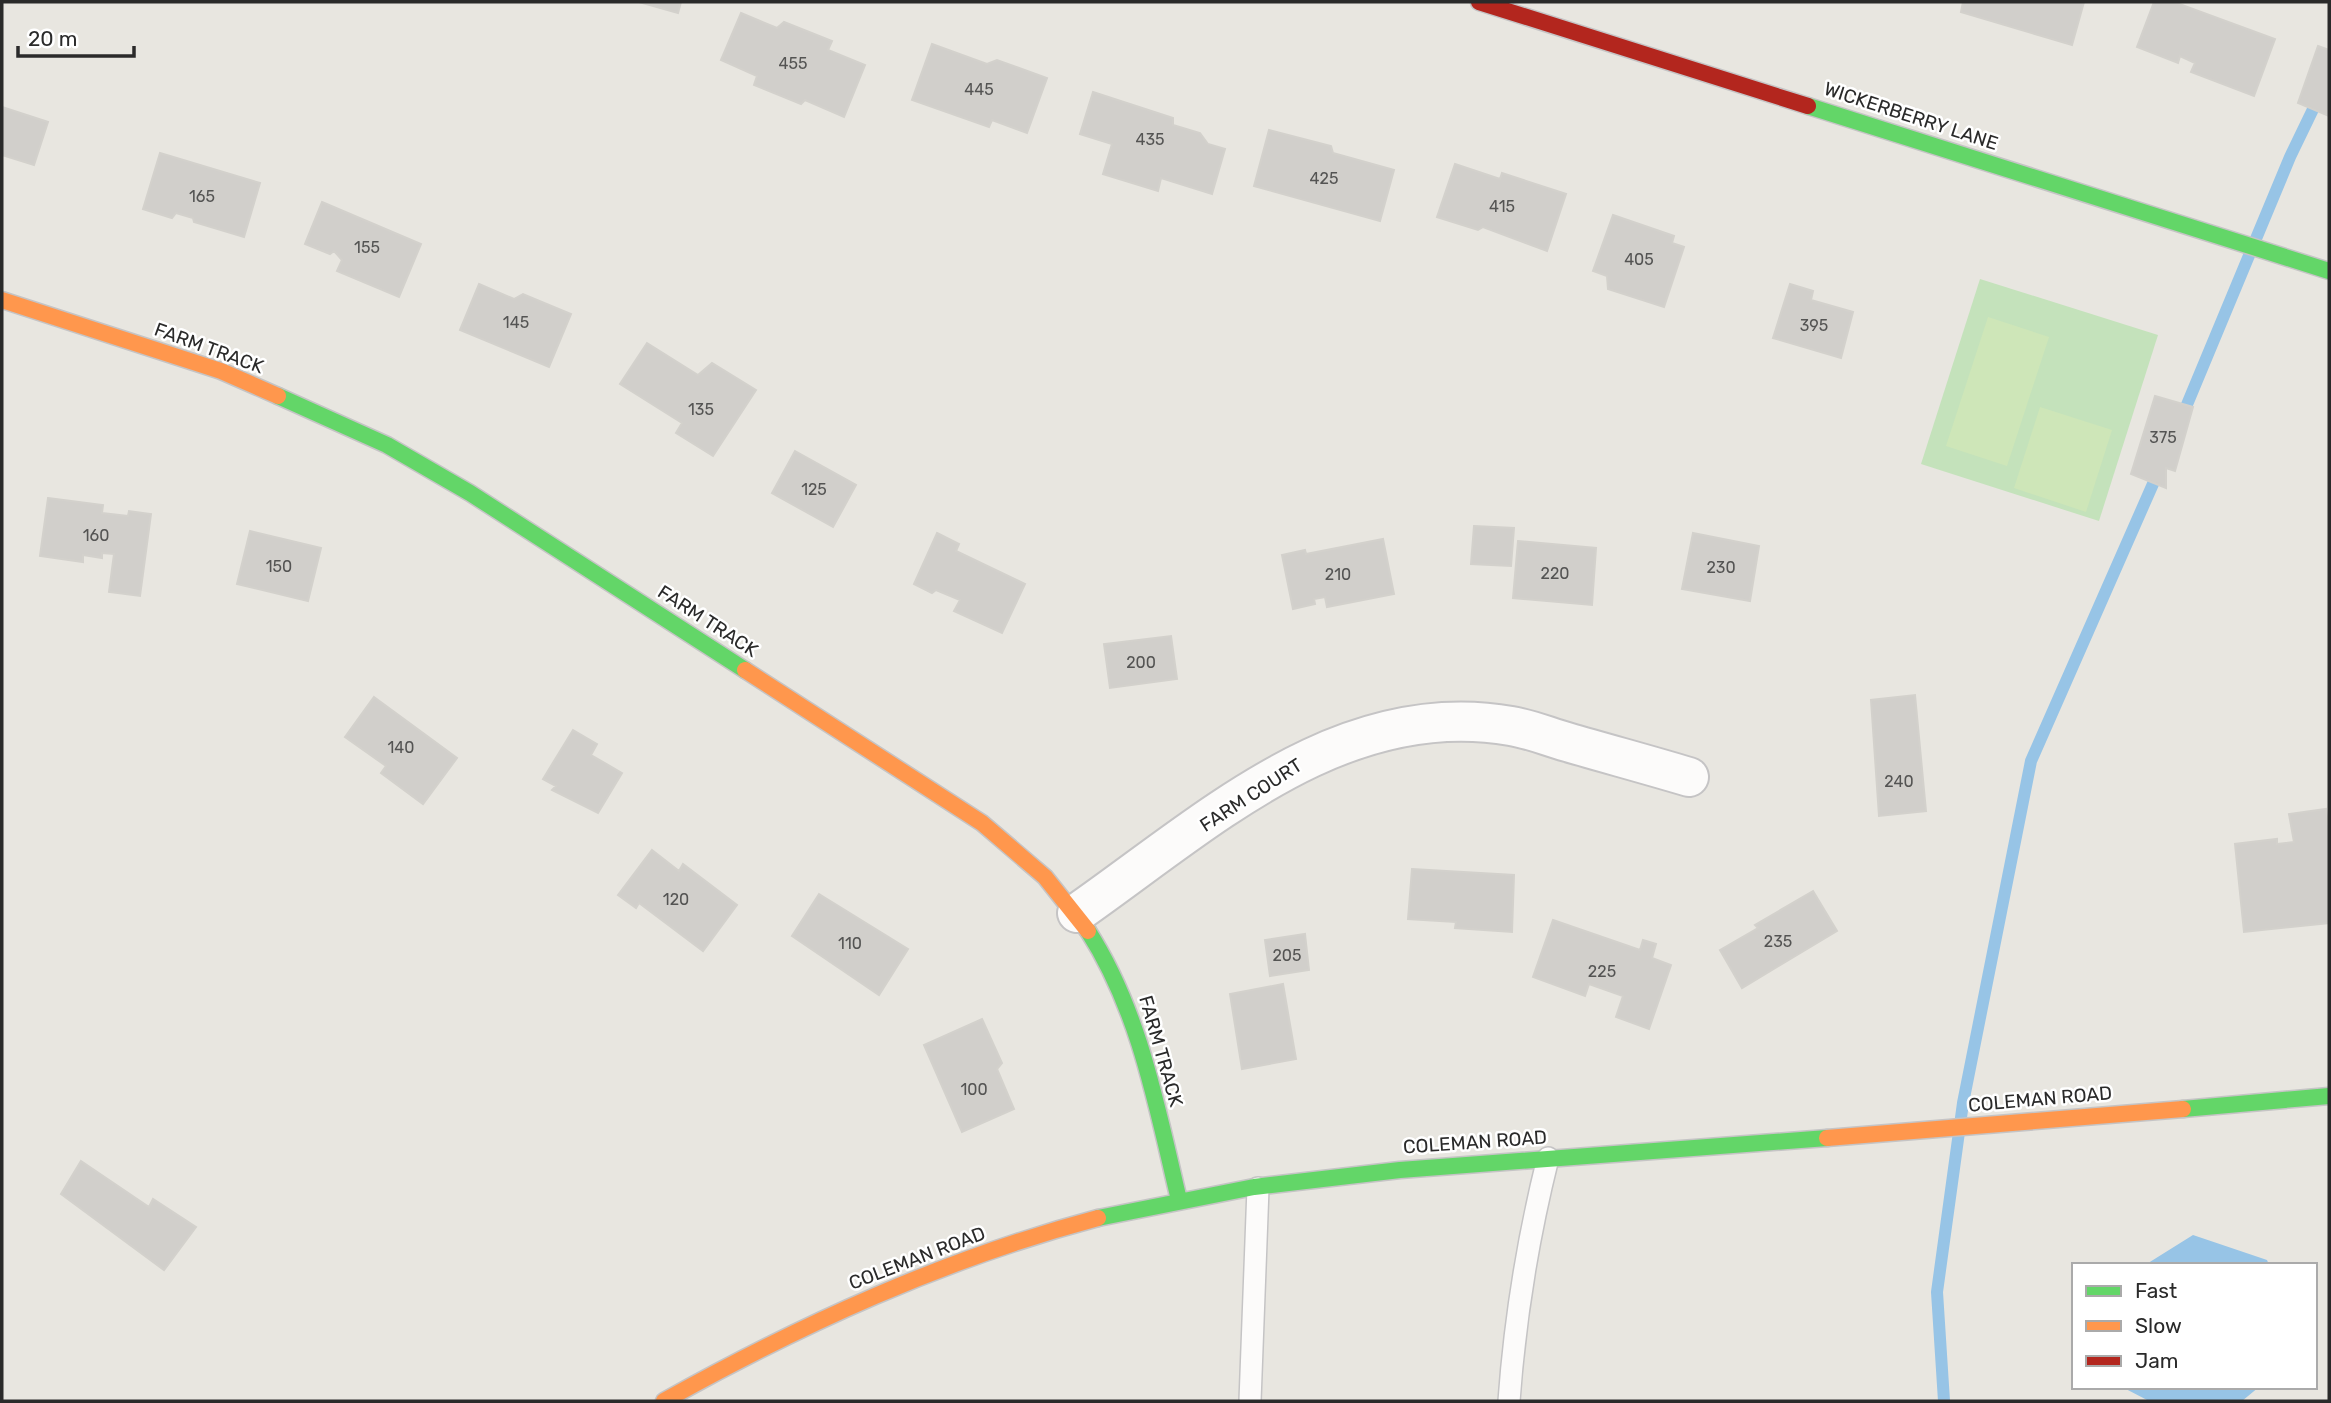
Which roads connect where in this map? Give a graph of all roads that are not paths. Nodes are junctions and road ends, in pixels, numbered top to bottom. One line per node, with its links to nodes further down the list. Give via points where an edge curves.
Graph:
1 (1479, 2): 2 (street, WICKERBERRY LANE)
2 (2329, 271)
3 (2, 300): 5 (street, FARM TRACK, via 221,371 387,444 982,823 1033,864)
4 (1689, 777): 5 (street, FARM COURT, via 1511,726 1449,723 1382,731 1329,748 1279,772)
5 (1077, 913): 9 (street, FARM TRACK, via 1109,964 1134,1019)
6 (2329, 1096): 7 (street, COLEMAN ROAD)
7 (1548, 1158): 8 (street, COLEMAN ROAD, via 1383,1169); 12 (lane, via 1526,1253)
8 (1258, 1188): 9 (street, COLEMAN ROAD); 11 (lane)
9 (1179, 1200): 10 (street, COLEMAN ROAD, via 1061,1229 949,1266 837,1311)
10 (664, 1401)
11 (1250, 1401)
12 (1509, 1401)

